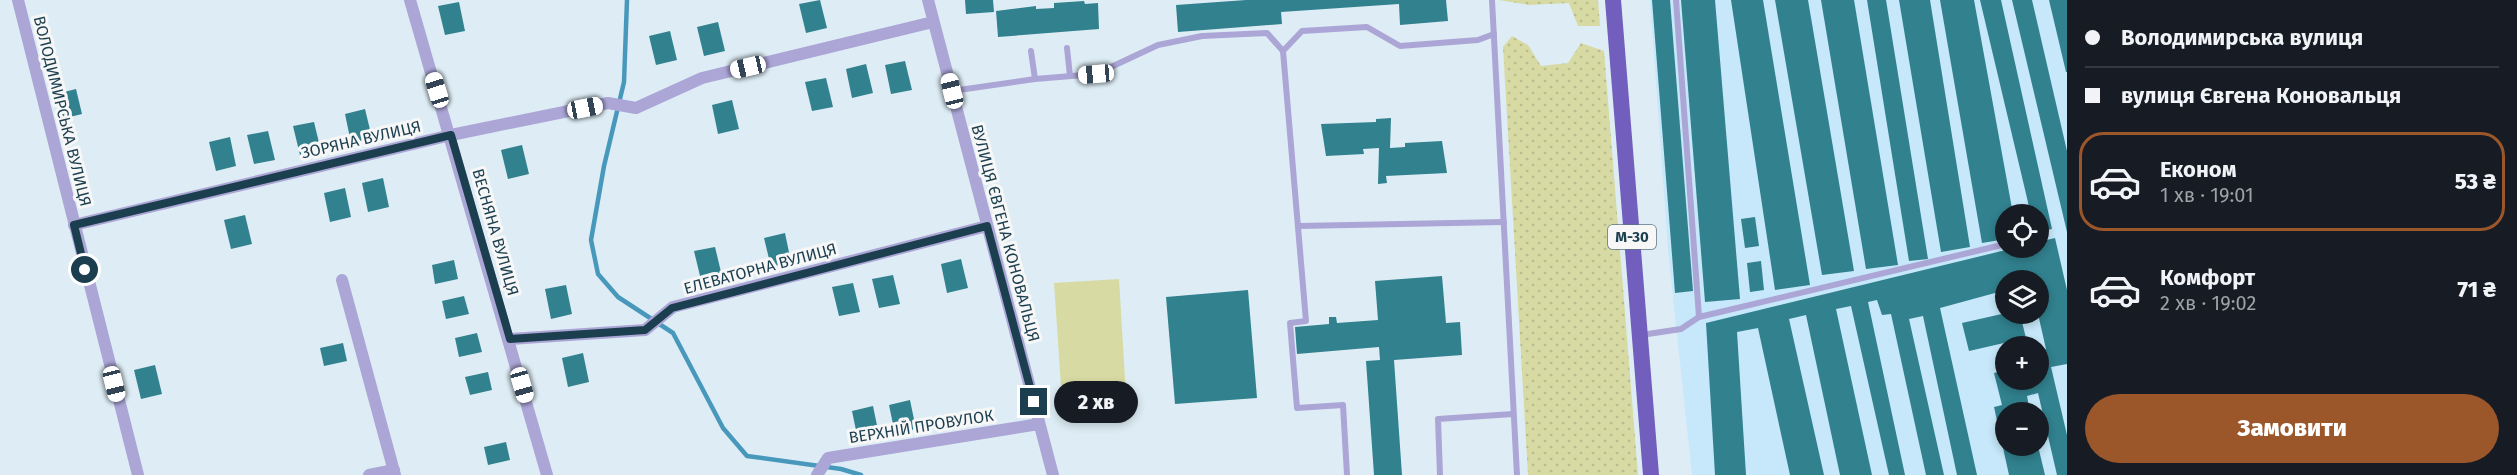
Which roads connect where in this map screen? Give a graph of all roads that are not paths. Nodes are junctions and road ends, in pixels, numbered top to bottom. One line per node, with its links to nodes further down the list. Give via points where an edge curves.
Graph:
1 (18, 0): 17 (street, ВОЛОДИМИРСЬКА ВУЛИЦЯ)
2 (410, 0): 15 (street, ВЕСНЯНА ВУЛИЦЯ)
3 (928, 0): 7 (street, ВУЛИЦЯ ЄВГЕНА КОНОВАЛЬЦЯ)
4 (1492, 0): 8 (lane)
5 (1613, 0): 23 (highway, М-30)
6 (1676, 0): 22 (lane)
7 (933, 22): 14 (street, ВУЛИЦЯ ЄВГЕНА КОНОВАЛЬЦЯ); 15 (street, ЗОРЯНА ВУЛИЦЯ, via 702,78 636,108 608,103)
8 (1494, 34): 11 (lane, via 1478,40 1400,46 1367,27 1302,31); 16 (lane)
9 (1067, 48): 12 (lane)
10 (1031, 51): 13 (lane)
11 (1283, 51): 12 (lane, via 1267,33 1202,36 1158,45 1096,74); 18 (lane)
12 (1070, 76): 13 (lane)
13 (1035, 79): 14 (lane)
14 (952, 91): 19 (street, ВУЛИЦЯ ЄВГЕНА КОНОВАЛЬЦЯ)
15 (451, 135): 17 (street, ЗОРЯНА ВУЛИЦЯ); 24 (street, ВЕСНЯНА ВУЛИЦЯ)
16 (1504, 222): 18 (lane); 25 (lane)
17 (74, 225): 28 (street, ВОЛОДИМИРСЬКА ВУЛИЦЯ)
18 (1298, 225): 33 (lane, via 1306,321 1290,322 1297,408 1343,405)
19 (987, 226): 24 (street, ЕЛЕВАТОРНА ВУЛИЦЯ, via 672,308 645,330); 26 (street, ВУЛИЦЯ ЄВГЕНА КОНОВАЛЬЦЯ)
20 (1995, 247): 22 (lane)
21 (342, 280): 27 (street)
22 (1699, 317): 23 (lane, via 1680,329)
23 (1640, 335): 36 (highway, М-30)
24 (510, 339): 30 (street, ВЕСНЯНА ВУЛИЦЯ)
25 (1514, 414): 34 (lane, via 1438,419); 35 (lane)
26 (1039, 424): 31 (street, ВЕРХНІЙ ПРОВУЛОК, via 828,458); 32 (street, ВУЛИЦЯ ЄВГЕНА КОНОВАЛЬЦЯ)
27 (394, 473): 29 (street)
28 (138, 475)
29 (369, 475)
30 (547, 475)
31 (817, 475)
32 (1053, 475)
33 (1347, 475)
34 (1440, 475)
35 (1517, 475)
36 (1651, 475)

